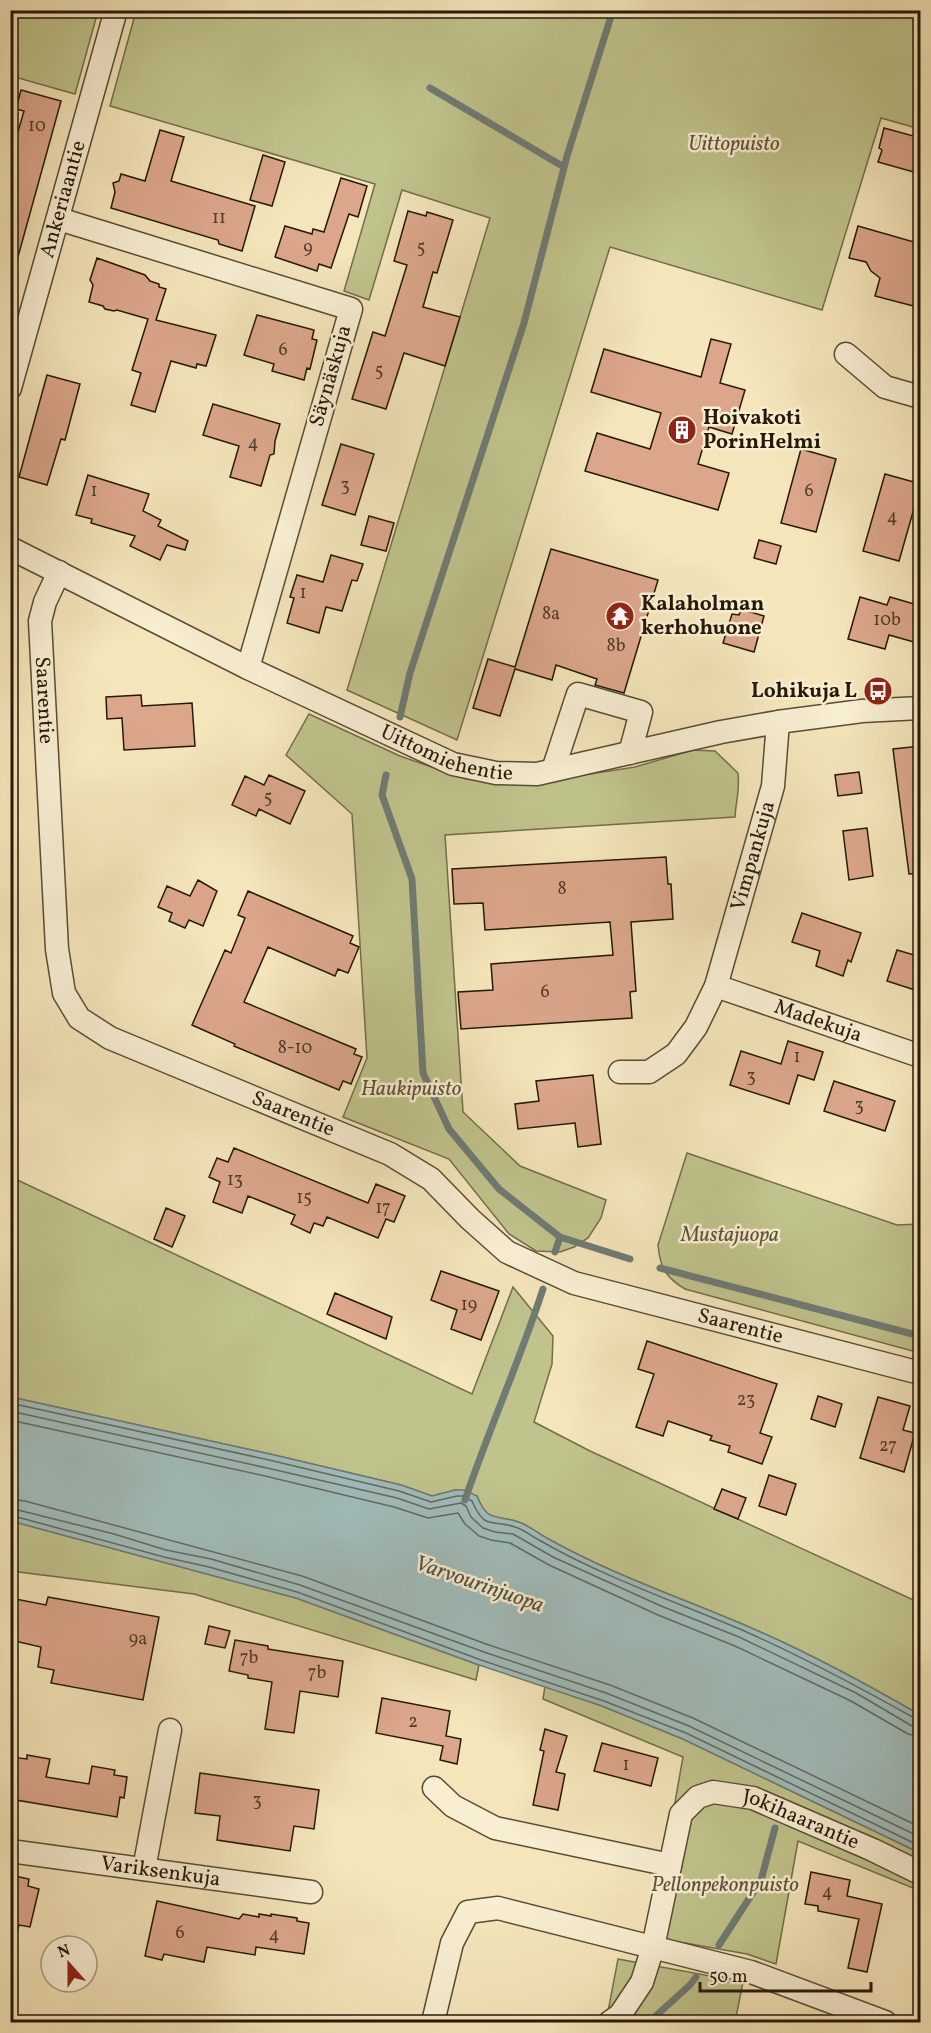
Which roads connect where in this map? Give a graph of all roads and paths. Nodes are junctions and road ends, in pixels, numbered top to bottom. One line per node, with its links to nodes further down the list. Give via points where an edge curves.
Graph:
1 (116, 10): 2 (street, Ankeriaantie)
2 (58, 219): 4 (street, Ankeriaantie); 8 (street, Säynäskuja, via 351,309)
3 (846, 354): 5 (street, via 885,387)
4 (10, 388)
5 (921, 397)
6 (10, 548): 7 (street, Uittomiehentie)
7 (59, 572): 8 (street, Uittomiehentie); 16 (street, Saarentie, via 40,621 57,949 64,993 79,1018 110,1038 390,1154 431,1179 507,1252 574,1282)
8 (248, 668): 12 (street, Uittomiehentie, via 453,764 496,773 537,774)
9 (921, 708): 10 (street, Uittomiehentie)
10 (778, 722): 11 (street, Uittomiehentie); 13 (street, Vimpankuja, via 773,786)
11 (630, 753): 12 (street, Uittomiehentie); 12 (street, via 641,712 578,694)
12 (553, 770)
13 (716, 986): 14 (street, Madekuja); 15 (street, Vimpankuja, via 696,1027 676,1054 649,1072)
14 (921, 1056)
15 (620, 1072)
16 (921, 1373)
17 (170, 1730): 21 (street)
18 (434, 1788): 20 (street, via 453,1806 495,1828)
19 (10, 1851): 21 (street, Variksenkuja)
20 (670, 1866): 22 (street, Jokihaarantie, via 681,1814 698,1797 713,1792 753,1798); 24 (street)
21 (144, 1869): 23 (street, Variksenkuja)
22 (921, 1873)
23 (311, 1892)
24 (653, 1947): 25 (street, via 498,1908 468,1912 452,1943); 26 (street, via 642,1982 620,2015); 27 (street, via 751,1972)
25 (433, 2022)
26 (610, 2022)
27 (885, 2022)

